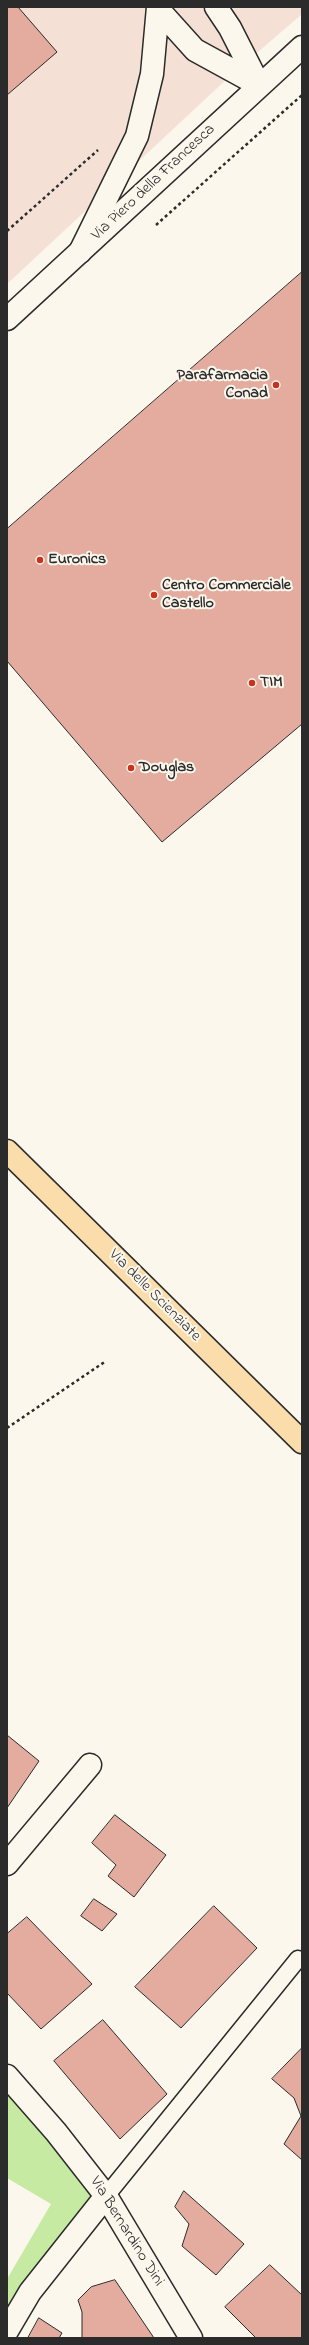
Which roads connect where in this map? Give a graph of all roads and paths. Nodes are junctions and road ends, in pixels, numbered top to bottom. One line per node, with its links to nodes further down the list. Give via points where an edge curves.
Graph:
1 (216, 7): 4 (street, via 230,28)
2 (158, 8): 4 (street, via 195,50); 9 (street, via 152,74 137,136)
3 (302, 47): 4 (street, Via Piero della Francesca)
4 (259, 85): 9 (street, Via Piero della Francesca)
5 (302, 95): 7 (path)
6 (104, 145): 8 (path)
7 (156, 225)
8 (7, 231)
9 (79, 254): 10 (street, Via Piero della Francesca)
10 (7, 319)
11 (7, 1151): 14 (main road, Via delle Scienziate)
12 (106, 1361): 13 (path)
13 (7, 1428)
14 (302, 1442)
15 (90, 1765): 16 (street)
16 (7, 1864)
17 (298, 1959): 19 (lane)
18 (7, 2076): 19 (street, Via Bernardino Dini, via 56,2132)
19 (106, 2196): 20 (street, via 30,2292); 21 (street, Via Bernardino Dini)
20 (7, 2331)
21 (191, 2338)

